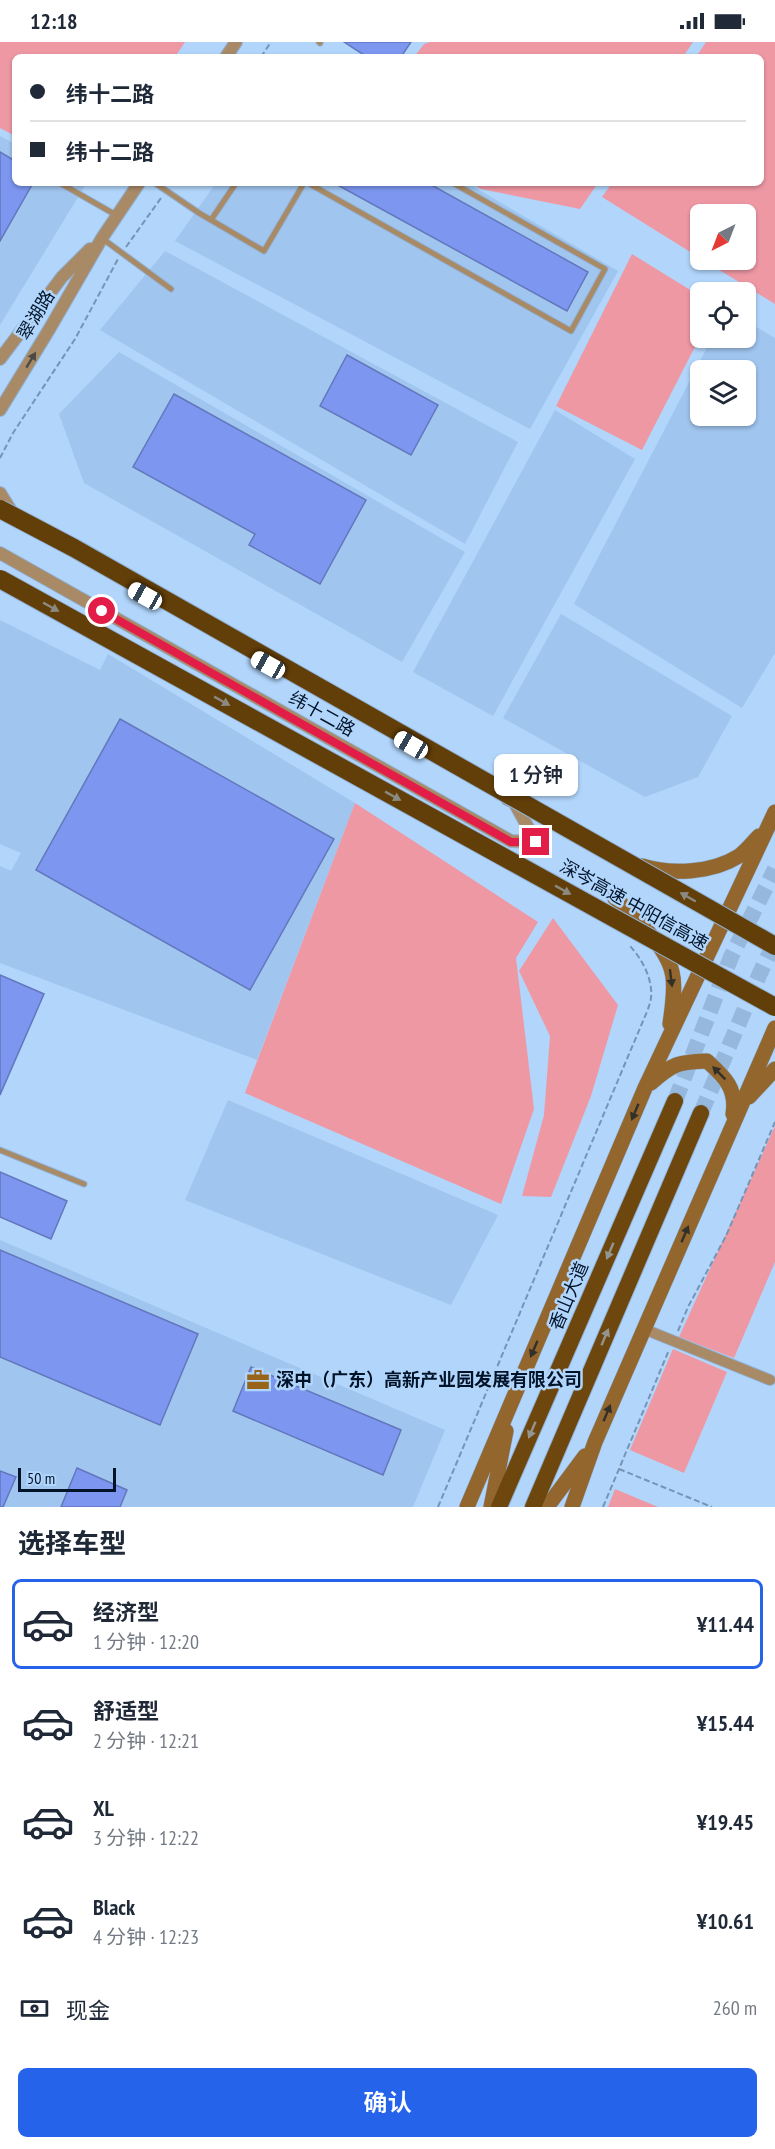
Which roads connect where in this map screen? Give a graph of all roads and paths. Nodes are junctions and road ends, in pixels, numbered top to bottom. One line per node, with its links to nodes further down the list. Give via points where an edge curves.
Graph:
1 (65, 186): 9 (lane)
2 (137, 186): 9 (street, 翠湖路)
3 (160, 186): 8 (lane)
4 (234, 186): 10 (lane)
5 (304, 186): 10 (lane, via 264,251)
6 (311, 186): 7 (lane, via 572,331 605,269)
7 (458, 186)
8 (166, 190): 10 (lane); 12 (path)
9 (117, 216): 11 (street, 翠湖路)
10 (211, 220)
11 (102, 238): 12 (lane); 14 (street, 翠湖路, via 62,277); 15 (street, 翠湖路, one-way to 11)
12 (123, 251): 13 (lane); 16 (path, via 75,339 12,433)
13 (171, 289)
14 (0, 359)
15 (1, 411)
16 (0, 458)
17 (0, 493): 21 (street)
18 (0, 501): 22 (highway, bridge)
19 (0, 509): 22 (highway, bridge)
20 (0, 516): 21 (street)
21 (22, 528): 25 (street, 纬十二路, via 513,802 536,842 511,842)
22 (74, 548): 32 (highway, 深岑高速 中阳信高速, one-way to 22, bridge)
23 (0, 553): 25 (street, 纬十二路)
24 (0, 564): 25 (street)
25 (21, 565)
26 (0, 579): 33 (highway, 深岑高速 中阳信高速, one-way to 33, bridge)
27 (775, 812): 28 (main road)
28 (773, 831): 29 (main road, via 740,855 716,866 681,872 654,870); 35 (main road)
29 (614, 858)
30 (615, 897): 35 (main road, one-way to 35, via 644,926 672,972 673,1002)
31 (626, 941): 51 (path, via 640,956 651,998)
32 (775, 946)
33 (775, 1007)
34 (775, 1028): 39 (main road)
35 (667, 1041): 37 (main road)
36 (775, 1069): 39 (main road)
37 (645, 1088): 42 (main road, one-way to 37, via 735,1101 726,1078 707,1061 681,1062); 48 (main road, one-way to 48)
38 (675, 1101): 54 (highway, 香山大道, one-way to 54)
39 (739, 1109): 42 (main road)
40 (701, 1113): 55 (highway, one-way to 40)
41 (775, 1122): 46 (path, via 726,1236)
42 (731, 1126): 45 (main road, one-way to 42)
43 (0, 1150): 44 (lane)
44 (84, 1184)
45 (644, 1329): 46 (street); 49 (main road, one-way to 45)
46 (674, 1341): 47 (street); 50 (path)
47 (770, 1380)
48 (511, 1402): 52 (main road); 53 (main road)
49 (595, 1442): 56 (main road); 57 (main road)
50 (619, 1469): 58 (path); 59 (path)
51 (438, 1507)
52 (466, 1507)
53 (491, 1507)
54 (499, 1507)
55 (533, 1507)
56 (548, 1507)
57 (572, 1507)
58 (603, 1507)
59 (712, 1507)

